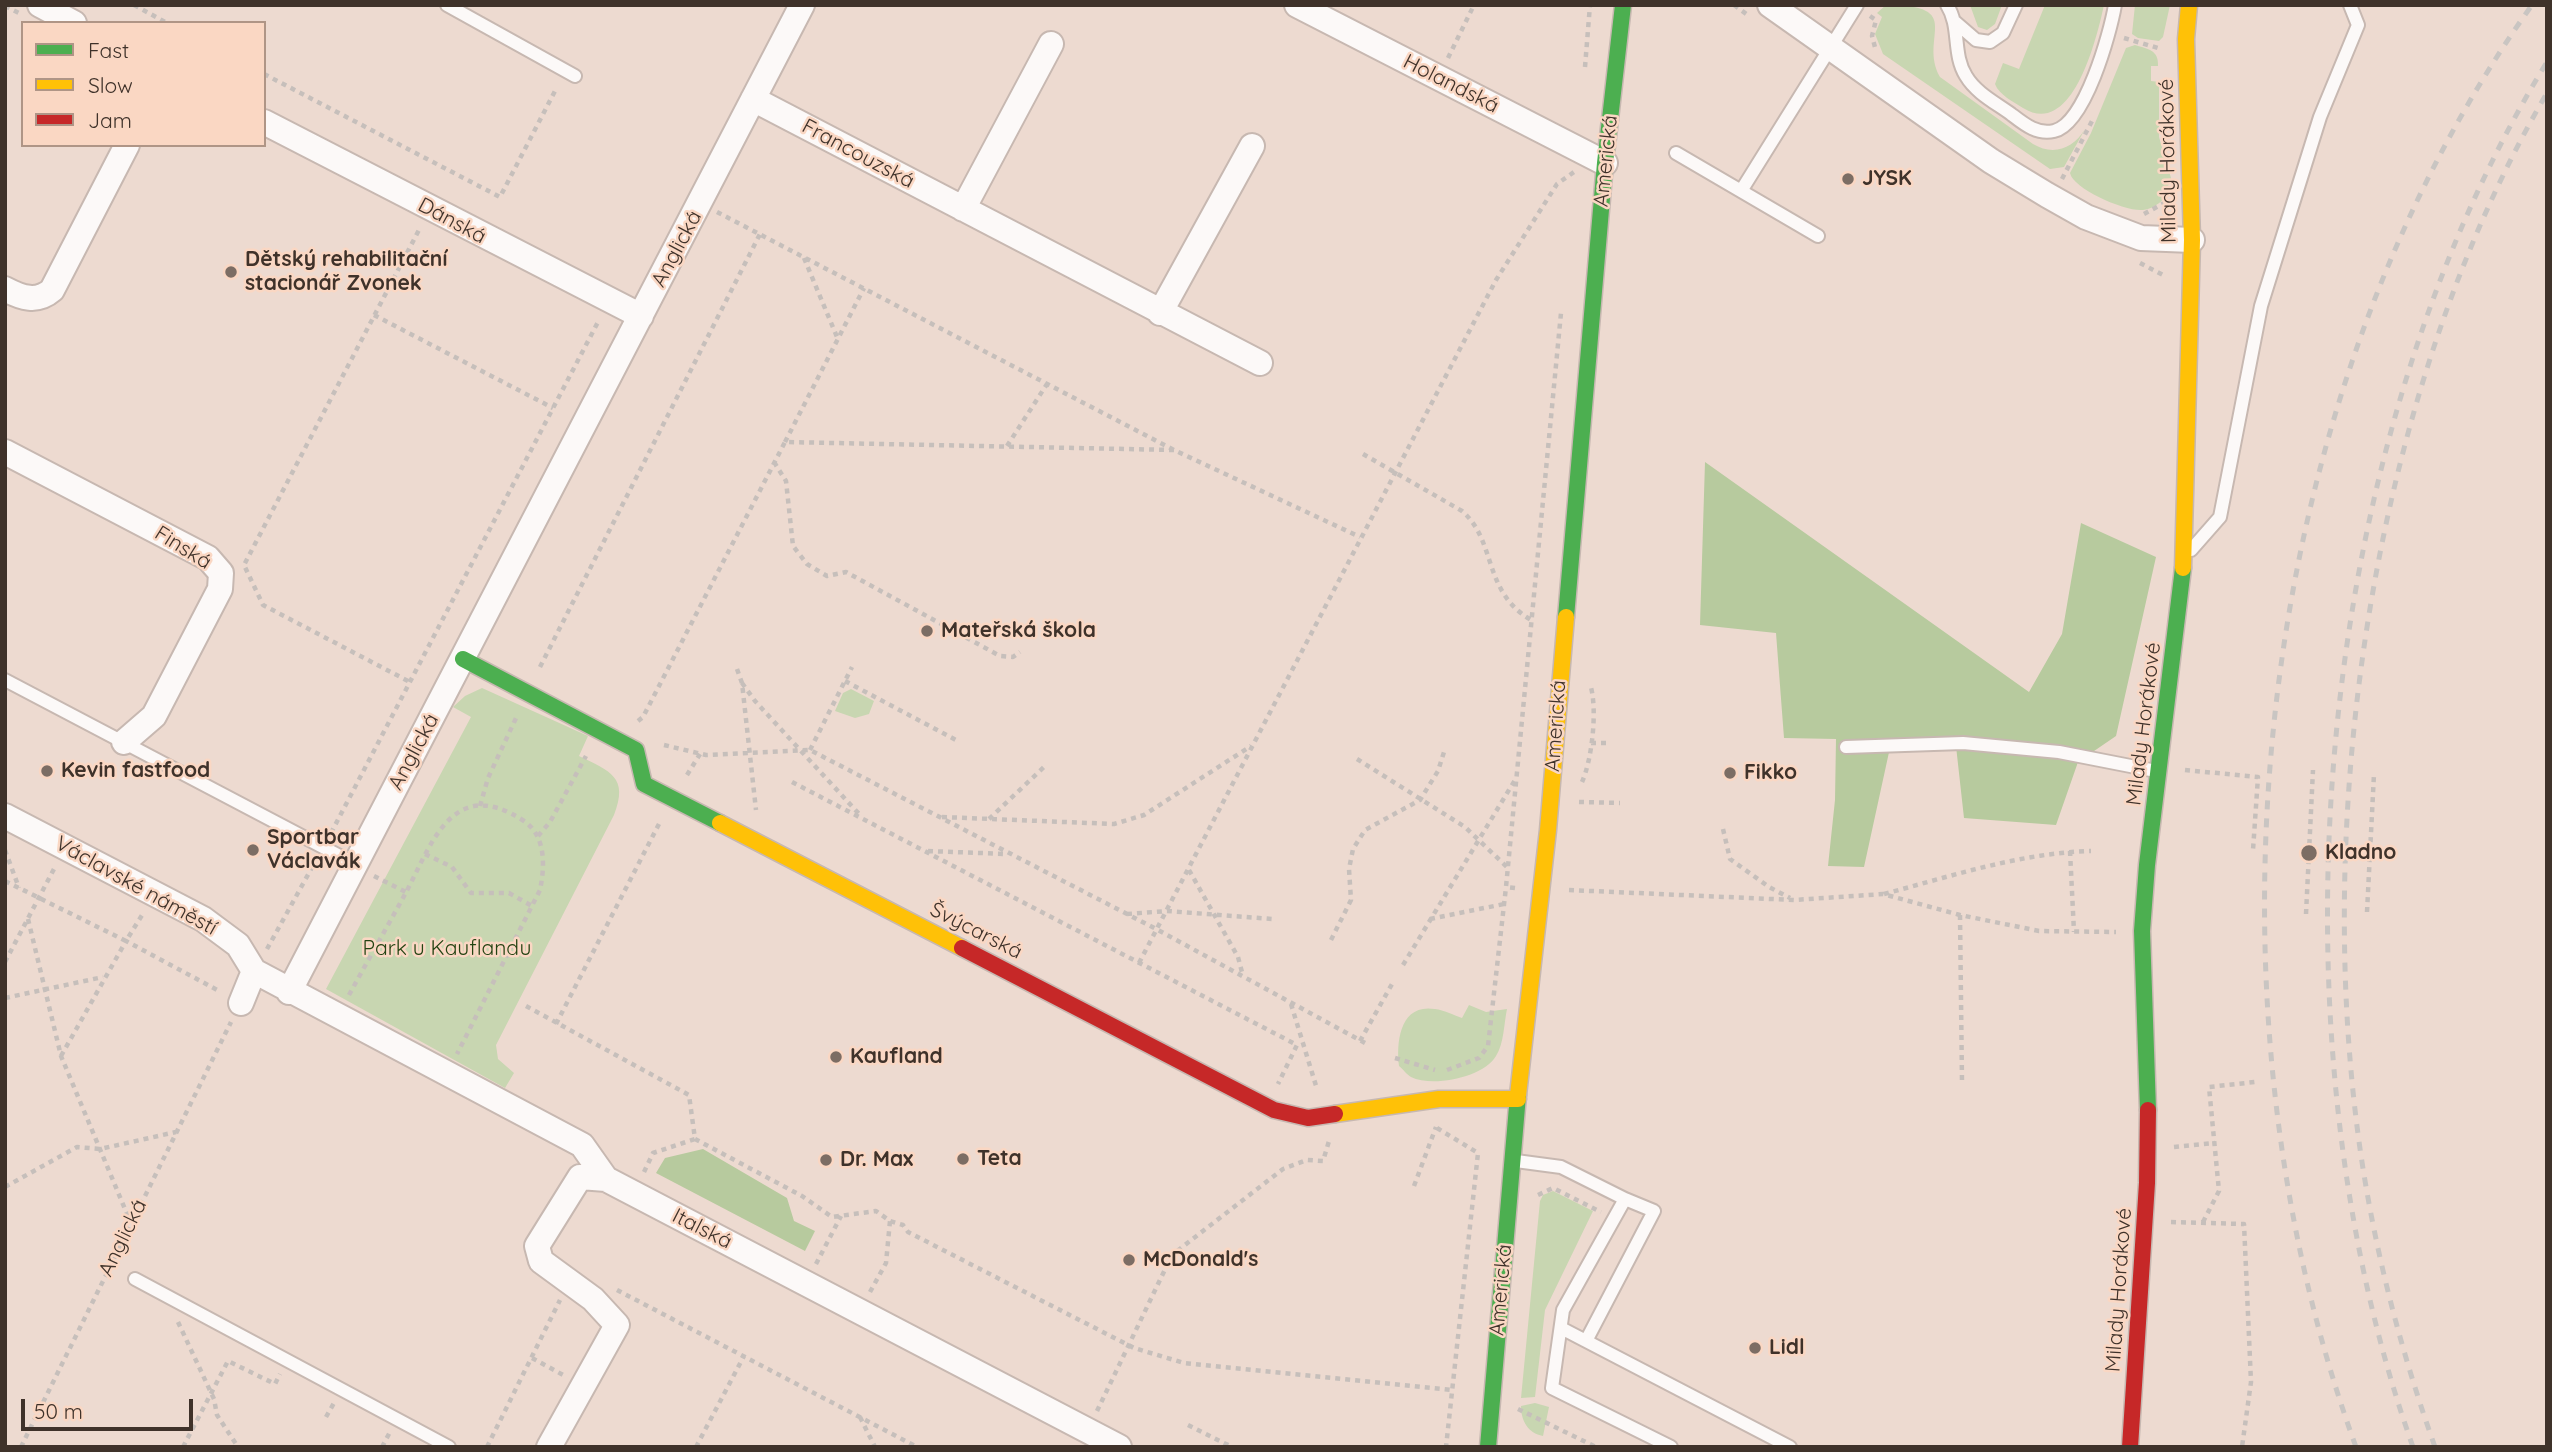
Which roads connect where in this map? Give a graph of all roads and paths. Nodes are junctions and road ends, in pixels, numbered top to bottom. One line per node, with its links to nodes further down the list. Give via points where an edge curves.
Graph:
1 (40, 5): 16 (street)
2 (447, 5): 25 (lane)
3 (802, 5): 28 (street, Anglická)
4 (1297, 5): 26 (street, Holandská)
5 (1475, 5): 26 (path)
6 (1590, 5): 23 (path)
7 (1623, 5): 33 (street, Americká)
8 (1770, 5): 21 (street)
9 (1857, 5): 21 (lane)
10 (1947, 5): 18 (lane)
11 (2016, 5): 18 (lane, via 2003,33 1990,42 1976,40)
12 (2116, 5): 18 (lane, via 2103,52 2074,117 2064,128 2051,132 2033,129 1974,87 1960,66)
13 (2189, 5): 41 (street, Milady Horákové)
14 (2350, 5): 62 (lane, via 2358,25 2320,117 2261,306 2220,517)
15 (136, 6): 17 (path)
16 (70, 21)
17 (163, 21)
18 (1954, 21)
19 (2124, 38): 22 (path)
20 (1051, 44): 37 (street)
21 (1829, 47): 35 (lane); 41 (street, via 1991,161 2086,217 2141,238)
22 (2165, 50)
23 (1584, 72)
24 (266, 75): 27 (path, via 500,197)
25 (575, 76)
26 (1438, 77): 33 (street, Holandská)
27 (555, 91)
28 (753, 99): 37 (street, Francouzská); 48 (street, Anglická)
29 (266, 123): 48 (street, Dánská)
30 (1252, 146): 46 (street)
31 (126, 147): 44 (street, via 52,290 34,299)
32 (1676, 153): 35 (lane)
33 (1605, 163): 171 (street, Americká, via 1548,830)
34 (1573, 186): 60 (path, via 1575,169 1557,184 1496,280)
35 (1741, 191): 40 (lane)
36 (710, 208): 39 (path)
37 (963, 209): 46 (street, Francouzská)
38 (424, 221): 47 (path)
39 (760, 234): 42 (path); 72 (path)
40 (1818, 236)
41 (2192, 240): 62 (street, Milady Horákové)
42 (804, 257): 43 (path); 50 (path)
43 (864, 288): 50 (path); 52 (path)
44 (5, 289)
45 (1561, 310): 63 (path)
46 (1160, 313): 51 (street, Francouzská)
47 (374, 315): 53 (path); 69 (path, via 244,565 263,605)
48 (642, 316): 65 (street, Anglická)
49 (598, 322): 53 (path)
50 (838, 338): 54 (path)
51 (1261, 363)
52 (1047, 384): 55 (path); 56 (path)
53 (553, 408): 69 (path)
54 (785, 442): 55 (path); 59 (path)
55 (1007, 447): 56 (path)
56 (1174, 450): 61 (path)
57 (5, 452): 76 (street, Finská, via 208,558 221,573 220,589 154,716)
58 (1363, 454): 60 (path)
59 (774, 462): 64 (path, via 786,481 793,546 807,564 827,576 846,572 1000,656 1013,657); 73 (path, via 643,717)
60 (1394, 473): 61 (path); 63 (path, via 1474,520 1506,600)
61 (1360, 537): 80 (path)
62 (2184, 558): 91 (street, Milady Horákové)
63 (1531, 620): 93 (path)
64 (1020, 652)
65 (463, 659): 72 (street, Švýcarská); 117 (street, Anglická)
66 (852, 667): 70 (path)
67 (737, 669): 71 (path)
68 (5, 680): 76 (lane)
69 (408, 681): 108 (path)
70 (845, 681): 75 (path); 82 (path)
71 (742, 683): 83 (path); 85 (path)
72 (528, 693): 74 (street, Švýcarská); 99 (path, via 488,778)
73 (631, 726)
74 (600, 731): 95 (street, Švýcarská, via 636,750 644,784); 106 (path)
75 (956, 740)
76 (124, 742): 108 (lane)
77 (653, 742): 86 (path)
78 (1591, 743): 79 (path)
79 (1609, 743)
80 (1253, 745): 104 (path, via 1144,815 1114,824); 119 (path)
81 (1846, 747): 91 (lane, via 1964,743 2059,752)
82 (810, 750): 83 (path); 102 (path)
83 (803, 751): 85 (path); 103 (path)
84 (1444, 752): 96 (path)
85 (750, 753): 86 (path); 100 (path)
86 (700, 754): 95 (path)
87 (1357, 759): 96 (path)
88 (1044, 767): 104 (path)
89 (2181, 770): 110 (path, via 2258,777)
90 (2313, 770): 135 (path)
91 (2160, 771): 226 (street, Milady Horákové, via 2142,932 2147,1183)
92 (2374, 774): 133 (path)
93 (1516, 779): 107 (path); 118 (path)
94 (792, 782): 103 (path)
95 (672, 798): 160 (path); 171 (street, Švýcarská, via 1274,1110 1308,1118 1439,1099)
96 (1420, 800): 107 (path); 142 (path, via 1365,830 1353,849 1349,869 1351,900)
97 (1575, 802): 98 (path)
98 (1620, 803)
99 (480, 806): 106 (path, via 499,808 519,818); 114 (path, via 442,824)
100 (757, 813)
101 (5, 816): 147 (street, Václavské náměstí, via 203,919 238,945)
102 (938, 816): 104 (path); 115 (path)
103 (862, 818): 111 (path)
104 (989, 818)
105 (1723, 829): 128 (path, via 1730,859)
106 (538, 836): 131 (path, via 543,876)
107 (1480, 839): 118 (path); 140 (path)
108 (323, 848): 117 (lane); 147 (path)
109 (5, 850): 122 (path)
110 (2253, 850)
111 (924, 851): 115 (path); 145 (path)
112 (2070, 851): 113 (path); 126 (path, via 2018,858); 137 (path, via 2074,932 2039,931)
113 (2091, 851)
114 (425, 853): 125 (path); 131 (path, via 452,867 471,893 509,893)
115 (1011, 854): 134 (path)
116 (59, 860): 127 (path)
117 (355, 864): 125 (path); 154 (street, Anglická)
118 (1507, 868): 121 (path)
119 (1189, 870): 132 (path); 136 (path)
120 (5, 881): 122 (path)
121 (1506, 887): 123 (path); 129 (path)
122 (19, 888): 127 (path)
123 (1518, 888)
124 (1563, 890): 128 (path)
125 (406, 892): 159 (path)
126 (1883, 894): 128 (path); 137 (path)
127 (37, 899): 138 (path); 143 (path)
128 (1794, 900)
129 (1504, 904): 140 (path); 164 (path, via 1488,1046 1479,1058)
130 (148, 905): 143 (path)
131 (532, 906): 165 (path)
132 (1167, 911): 134 (path); 136 (path); 141 (path)
133 (2367, 912)
134 (1126, 914): 141 (path)
135 (2306, 914)
136 (1216, 915): 139 (path); 150 (path)
137 (1960, 915): 167 (path)
138 (28, 919): 144 (path); 153 (path)
139 (1273, 919)
140 (1430, 919): 146 (path)
141 (1158, 930): 145 (path); 150 (path)
142 (1331, 940)
143 (126, 941): 148 (path); 149 (path)
144 (5, 962)
145 (1139, 963): 161 (path)
146 (1403, 965)
147 (254, 971): 154 (street); 156 (street)
148 (104, 976): 153 (path); 162 (path)
149 (192, 976): 151 (path); 156 (path)
150 (1243, 977): 157 (path)
151 (187, 984)
152 (1392, 984): 157 (path, via 1362,1042)
153 (43, 990): 155 (path); 162 (path)
154 (289, 992): 159 (street)
155 (5, 998)
156 (241, 1003): 172 (path, Anglická)
157 (1290, 1003): 161 (path)
158 (526, 1006): 160 (path)
159 (337, 1017): 165 (street)
160 (556, 1024): 174 (path, via 689,1095)
161 (1300, 1045): 169 (path); 170 (path)
162 (61, 1056): 177 (path)
163 (1395, 1058): 164 (path)
164 (1442, 1072): 166 (path)
165 (447, 1075): 179 (street, via 582,1145)
166 (1441, 1079)
167 (1962, 1082)
168 (2255, 1082): 175 (path, via 2209,1087)
169 (1276, 1087)
170 (1318, 1095)
171 (1518, 1099): 178 (street, Americká)
172 (176, 1132): 177 (path); 187 (path, Anglická)
173 (1331, 1137): 199 (path, via 1323,1161 1307,1160 1283,1169 1172,1255)
174 (695, 1139): 182 (path, via 653,1153); 185 (path, via 832,1217)
175 (2215, 1143): 176 (path); 189 (path, via 2219,1191)
176 (2166, 1148)
177 (100, 1149): 181 (path, via 77,1147); 187 (path)
178 (1513, 1161): 183 (lane, via 1561,1167); 222 (street, Americká)
179 (606, 1179): 182 (street, Italská); 192 (street, Italská, via 580,1177 537,1245 541,1261)
180 (1414, 1186): 204 (path, via 1436,1127 1478,1153)
181 (5, 1187)
182 (633, 1194): 193 (street, Italská)
183 (1625, 1199): 190 (lane); 198 (lane, via 1654,1211)
184 (1536, 1200): 190 (path, via 1544,1190 1557,1189 1599,1210 1601,1222)
185 (841, 1215): 186 (path, via 876,1211); 193 (path)
186 (890, 1221): 196 (path, via 886,1264); 199 (path)
187 (130, 1222): 210 (path, Anglická)
188 (2167, 1222): 189 (path)
189 (2203, 1222): 227 (path, via 2244,1224 2251,1382)
190 (1609, 1226): 197 (lane, via 1563,1310)
191 (135, 1279): 195 (lane)
192 (569, 1282): 201 (path); 203 (street, Italská, via 617,1325)
193 (807, 1284): 196 (street, Italská)
194 (616, 1289): 200 (path)
195 (166, 1296): 202 (lane); 205 (path)
196 (859, 1311): 209 (street, Italská)
197 (1561, 1328): 198 (lane); 224 (lane, via 1552,1388)
198 (1586, 1341): 225 (lane)
199 (1130, 1345): 204 (path, via 1184,1363); 209 (path)
200 (744, 1356): 206 (path); 216 (path)
201 (532, 1358): 203 (path); 214 (path)
202 (287, 1361): 205 (path, via 275,1384 228,1361); 213 (lane)
203 (583, 1385): 215 (street, Italská)
204 (1452, 1390): 221 (path)
205 (211, 1393): 211 (path); 212 (path, via 217,1415)
206 (860, 1417): 217 (path); 218 (path)
207 (1517, 1423): 223 (path, via 1517,1406)
208 (1188, 1425): 220 (path)
209 (1087, 1431): 219 (street, Italská)
210 (21, 1447)
211 (183, 1447)
212 (238, 1447)
213 (449, 1447)
214 (487, 1447)
215 (549, 1447)
216 (696, 1447)
217 (875, 1447)
218 (917, 1447)
219 (1119, 1447)
220 (1232, 1447)
221 (1446, 1447)
222 (1488, 1447)
223 (1595, 1447)
224 (1671, 1447)
225 (1790, 1447)
226 (2130, 1447)
227 (2242, 1447)

